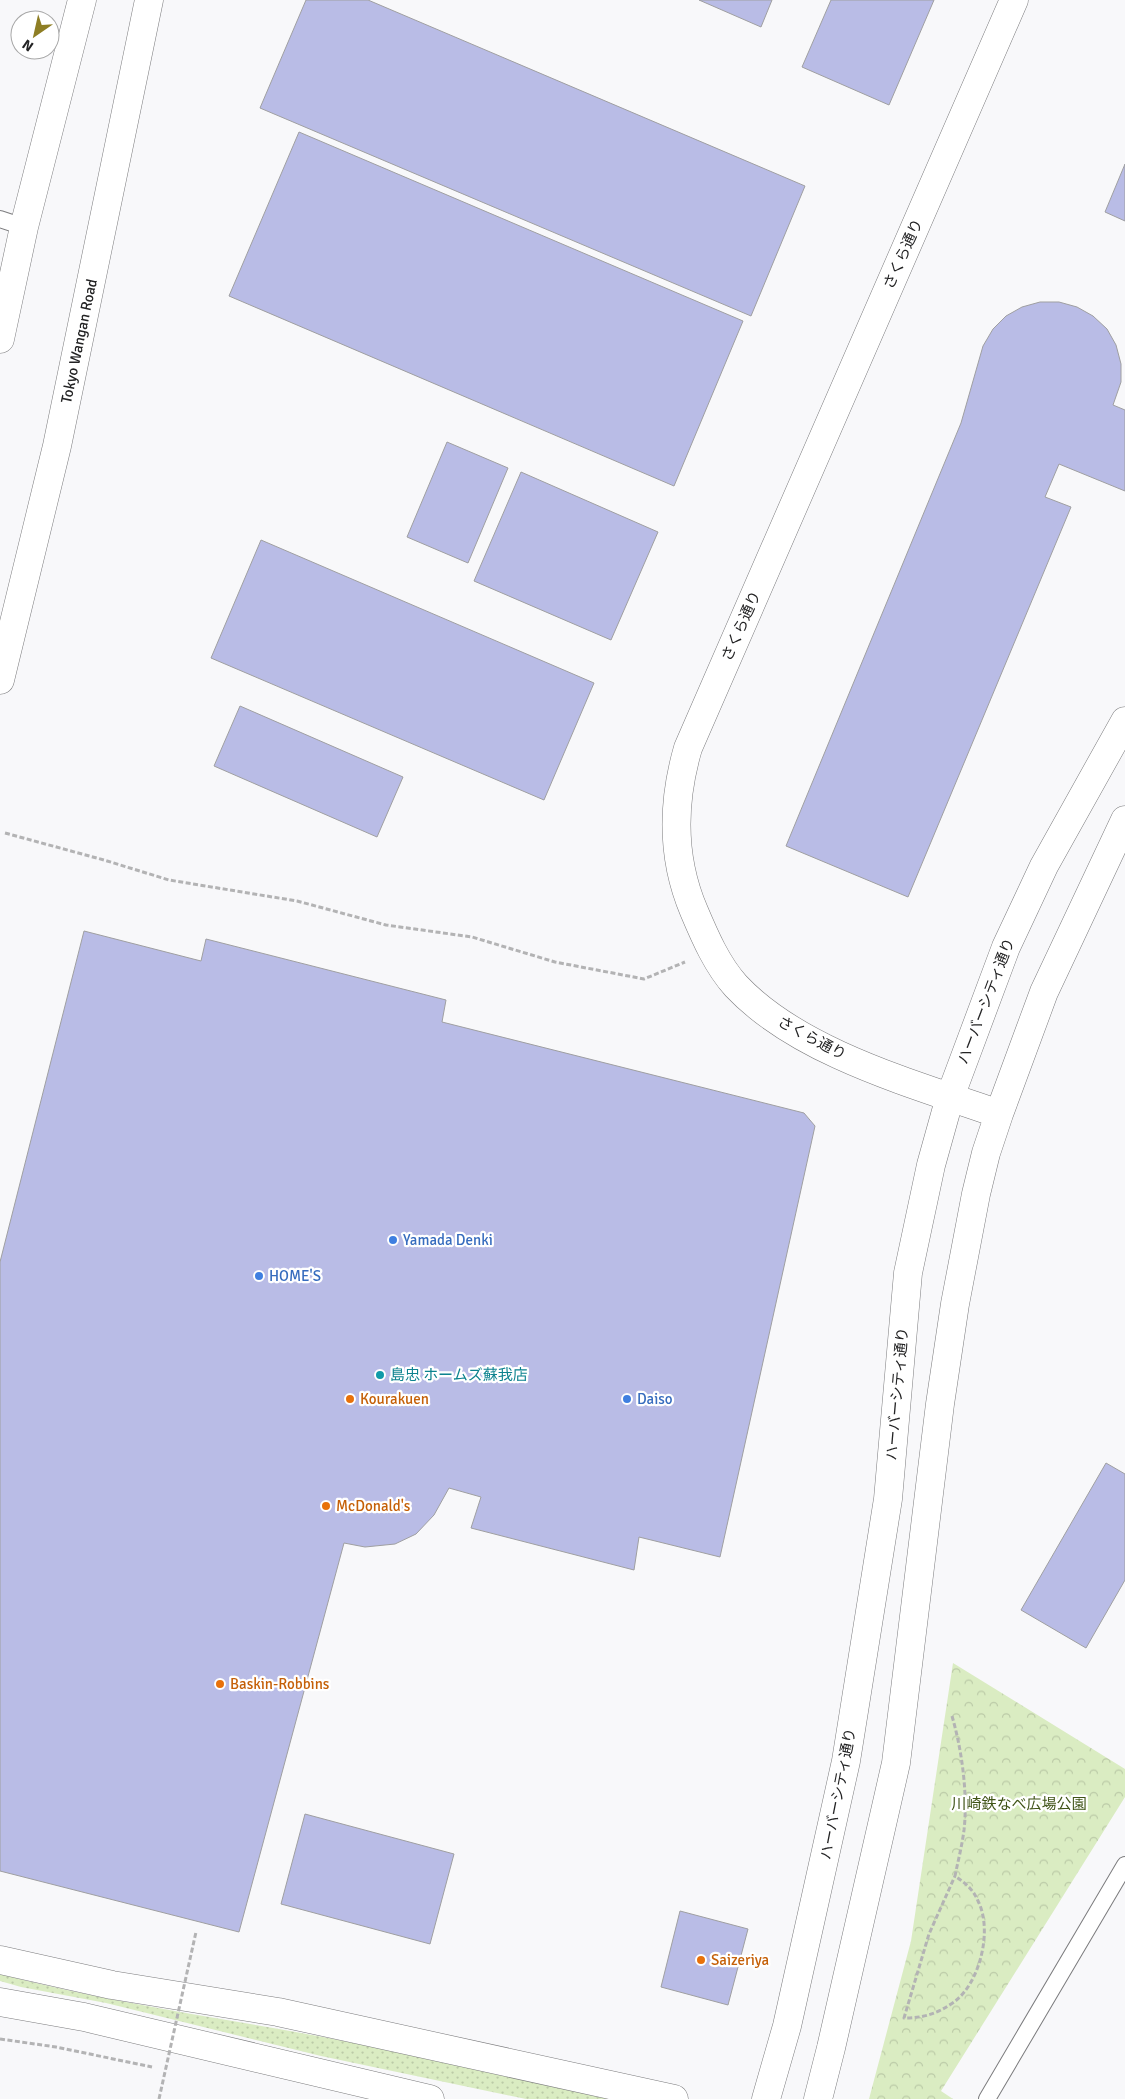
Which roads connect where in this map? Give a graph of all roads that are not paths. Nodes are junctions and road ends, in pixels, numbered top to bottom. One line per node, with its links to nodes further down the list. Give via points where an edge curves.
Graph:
1 (82, 0): 4 (main road)
2 (149, 0): 6 (main road, Tokyo Wangan Road, via 59,436)
3 (1014, 0): 9 (main road, さくら通り, via 688,748 680,773 675,824 680,868 689,901 712,950 736,986 777,1020 820,1045)
4 (12, 223): 5 (main road)
5 (0, 340)
6 (0, 680)
7 (1125, 721): 9 (main road, ハーバーシティ通り, via 1044,866 1006,947)
8 (1125, 820): 10 (main road, via 1044,992)
9 (950, 1097): 10 (main road, さくら通り); 17 (main road, ハーバーシティ通り, via 931,1165 908,1273 888,1499 846,1761 787,2026)
10 (999, 1114): 18 (main road, via 976,1194 955,1304 896,1763)
11 (1125, 1865): 19 (lane)
12 (0, 1960): 16 (main road, via 112,1985 278,2012)
13 (0, 2002): 14 (main road, via 84,2017)
14 (357, 2091): 15 (main road)
15 (430, 2099)
16 (674, 2099)
17 (766, 2099)
18 (818, 2099)
19 (988, 2099)

